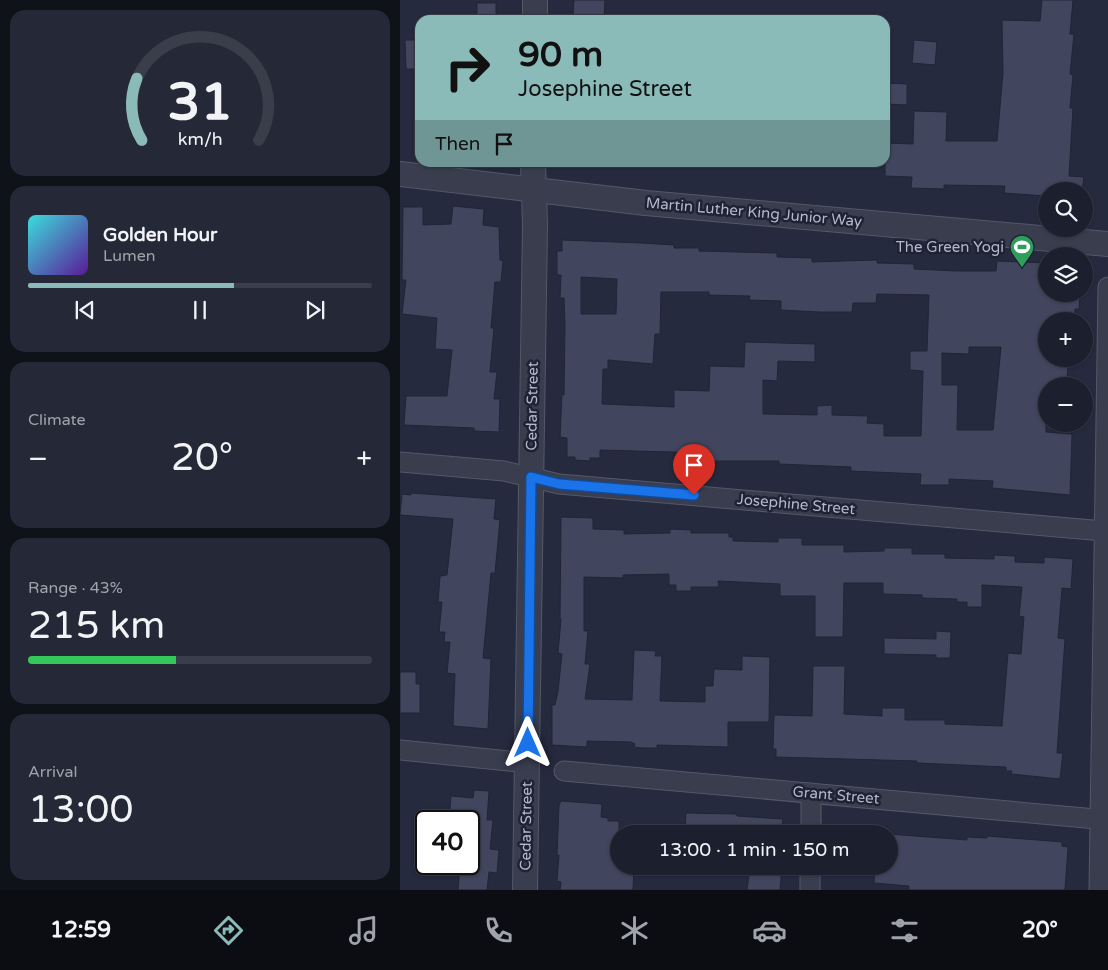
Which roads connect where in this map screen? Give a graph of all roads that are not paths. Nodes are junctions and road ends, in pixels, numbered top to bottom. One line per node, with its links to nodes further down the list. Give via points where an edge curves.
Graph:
1 (535, 0): 2 (street)
2 (534, 15)
3 (533, 167): 5 (street, Cedar Street)
4 (400, 174): 5 (street, Martin Luther King Junior Way)
5 (534, 189): 6 (street, Martin Luther King Junior Way, via 646,203); 9 (street, Cedar Street)
6 (1108, 244)
7 (1108, 287): 10 (street)
8 (400, 462): 9 (street, Josephine Street, via 504,471)
9 (531, 477): 10 (street, Josephine Street, via 559,484); 12 (street, Cedar Street)
10 (1104, 531): 15 (street)
11 (400, 750): 12 (street)
12 (528, 763): 18 (street, Cedar Street)
13 (564, 771): 14 (street, Grant Street)
14 (811, 793): 15 (street, Grant Street); 16 (street)
15 (1104, 819): 20 (street)
16 (811, 825)
17 (810, 875): 19 (street)
18 (525, 890)
19 (810, 890)
20 (1099, 890)

